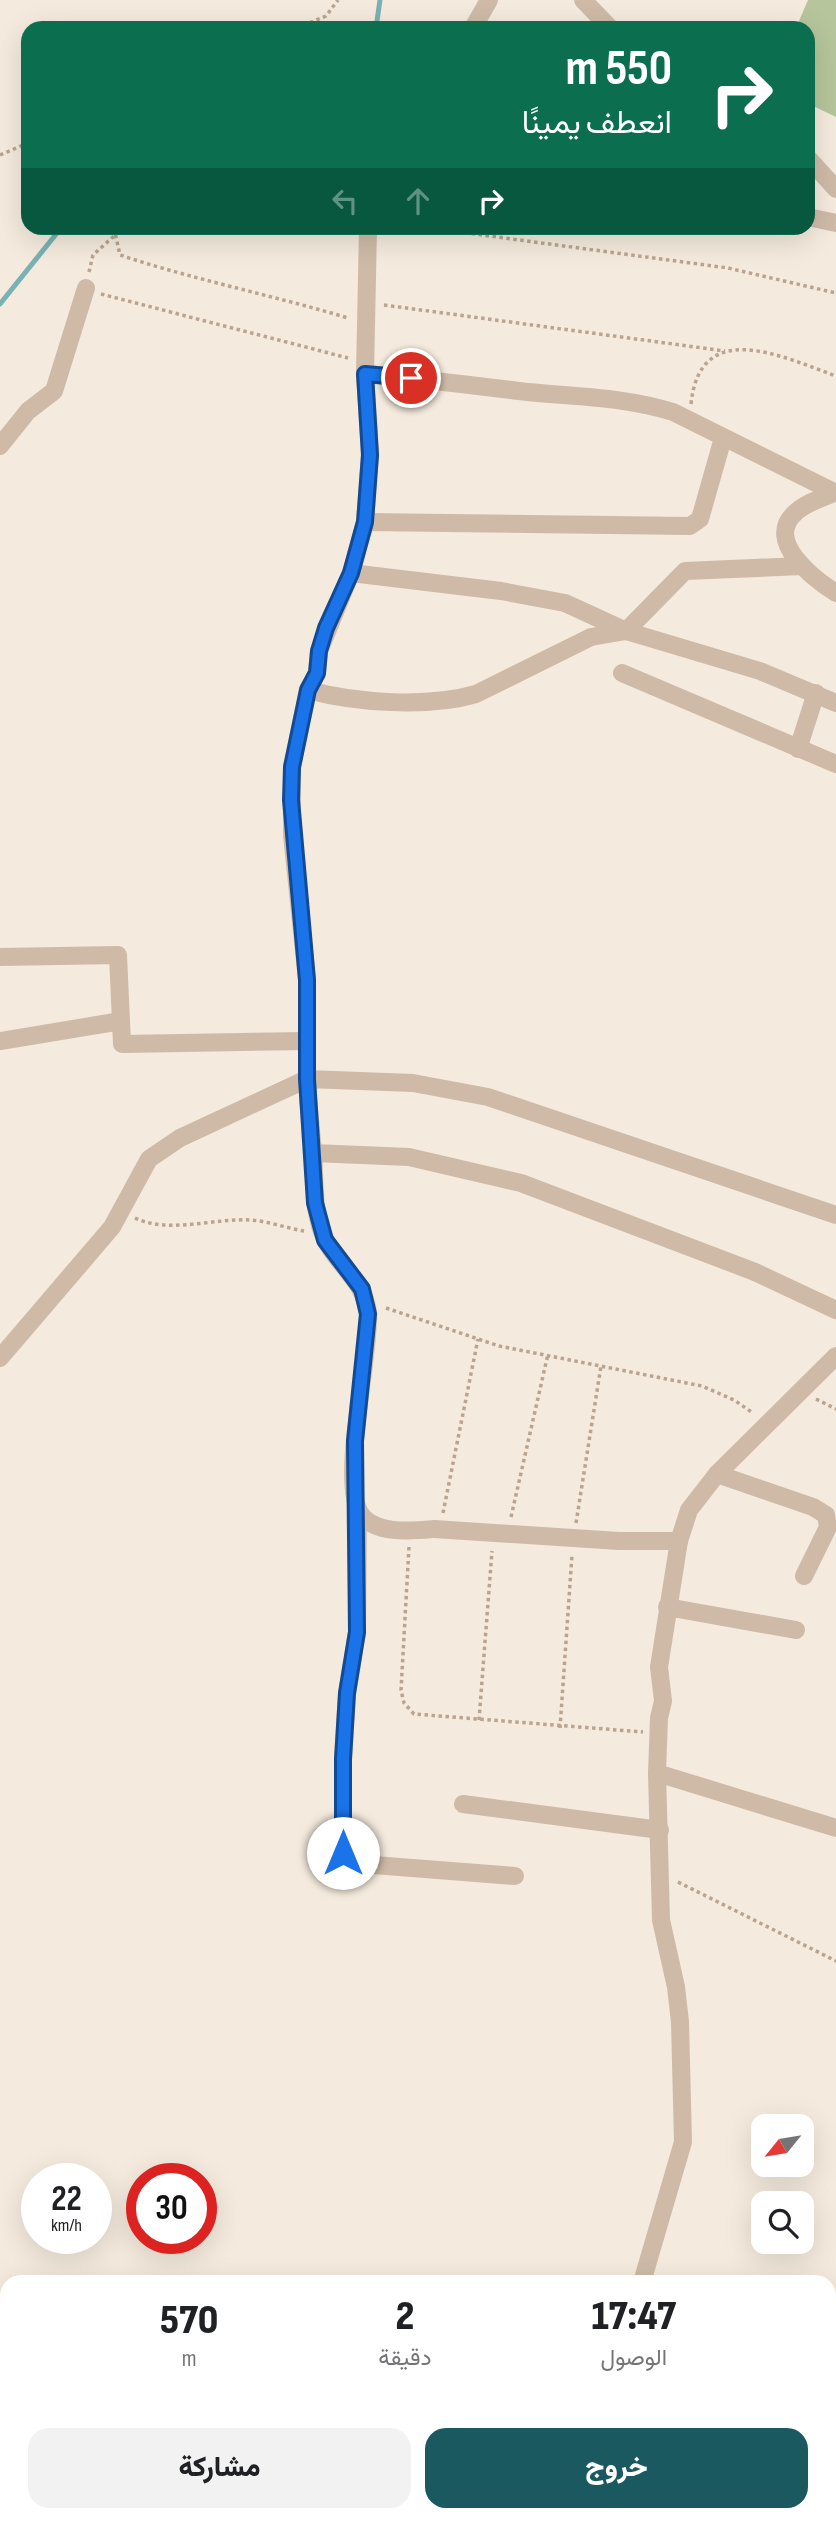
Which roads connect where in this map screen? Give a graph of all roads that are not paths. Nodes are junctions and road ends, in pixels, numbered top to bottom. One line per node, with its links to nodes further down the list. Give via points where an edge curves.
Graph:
1 (489, 0): 3 (street)
2 (583, 0): 4 (street)
3 (476, 21)
4 (603, 21)
5 (815, 166): 6 (street)
6 (836, 189)
7 (815, 218): 8 (street)
8 (836, 223)
9 (368, 235): 11 (street)
10 (86, 288): 13 (street, via 54,391 28,411)
11 (366, 368): 12 (street, via 650,405); 15 (street, via 370,455)
12 (723, 438): 14 (street); 15 (street, via 701,519 690,526)
13 (0, 446)
14 (835, 493): 16 (street, via 794,513 787,524 787,544)
15 (365, 522): 17 (street)
16 (803, 566): 18 (street); 19 (street, via 685,570)
17 (351, 573): 19 (street, via 565,603); 21 (street, via 326,628 317,673)
18 (836, 593)
19 (626, 631): 21 (street, via 591,637 457,699 415,702); 22 (street, via 761,671)
20 (622, 673): 24 (street)
21 (308, 690): 29 (street, via 292,767 291,800 307,980)
22 (816, 693): 23 (street); 24 (street)
23 (836, 703)
24 (798, 749): 25 (street)
25 (836, 764)
26 (0, 957): 27 (street, via 118,955)
27 (121, 1021): 28 (street); 29 (street, via 122,1044)
28 (0, 1041)
29 (306, 1041): 30 (street)
30 (307, 1079): 31 (street); 32 (street, via 413,1083 488,1097); 35 (street, via 157,1152 144,1165 112,1227)
31 (313, 1153): 33 (street, via 409,1157 521,1183 755,1272); 37 (street, via 315,1203 323,1235 366,1300 368,1328 355,1441)
32 (836, 1215)
33 (836, 1310)
34 (836, 1356): 36 (street)
35 (0, 1358)
36 (717, 1474): 38 (street, via 689,1510); 39 (street, via 826,1515 828,1527)
37 (358, 1509): 38 (street, via 376,1525 410,1531); 46 (street, via 357,1632 347,1693 343,1853 361,1864)
38 (679, 1541): 40 (street)
39 (804, 1576)
40 (667, 1607): 41 (street); 42 (street, via 659,1667 663,1701)
41 (796, 1630)
42 (657, 1773): 44 (street); 45 (street)
43 (463, 1804): 45 (street)
44 (836, 1828)
45 (660, 1830): 47 (street, via 661,1920 680,2022 683,2142)
46 (515, 1876)
47 (644, 2275)

